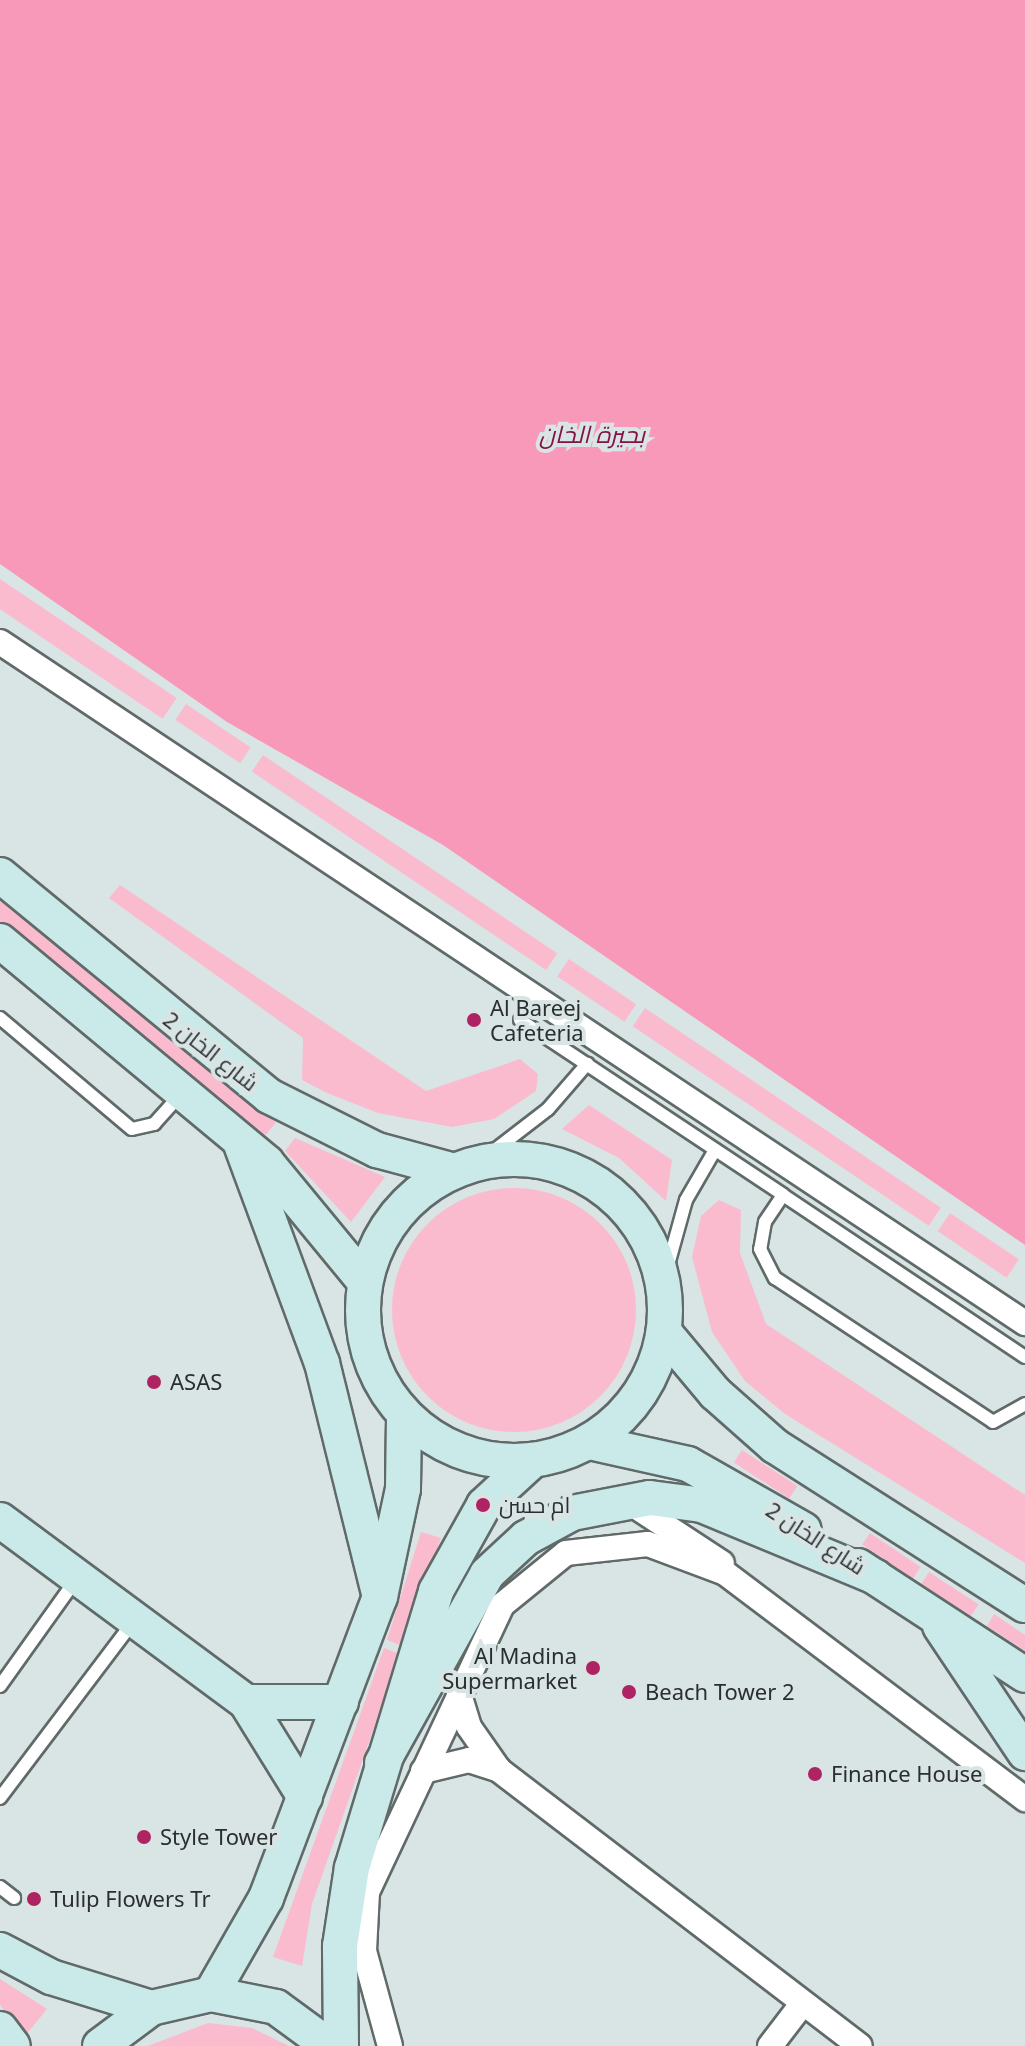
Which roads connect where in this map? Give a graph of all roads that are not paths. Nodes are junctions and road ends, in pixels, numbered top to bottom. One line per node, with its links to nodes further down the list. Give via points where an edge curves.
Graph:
1 (0, 642): 14 (street)
2 (0, 875): 10 (main road, شارع الخان 2, via 269,1096 364,1145)
3 (0, 941): 7 (main road)
4 (0, 1018): 7 (lane, via 132,1129 154,1124)
5 (520, 1020): 6 (lane)
6 (587, 1064): 9 (lane); 10 (lane, via 548,1109)
7 (181, 1094): 8 (main road)
8 (238, 1138): 12 (main road, via 311,1210); 26 (main road, via 322,1363)
9 (715, 1150): 11 (lane); 13 (lane, via 686,1200)
10 (467, 1167): 12 (main road, via 397,1215); 13 (main road, via 523,1159 587,1177 637,1222)
11 (783, 1195): 16 (lane); 17 (lane, via 759,1240 775,1278 993,1422)
12 (365, 1282): 18 (main road, via 369,1353)
13 (663, 1283): 15 (main road)
14 (1025, 1323)
15 (664, 1332): 19 (main road, via 639,1396); 27 (main road, via 715,1393 775,1446)
16 (1025, 1357)
17 (1025, 1404)
18 (404, 1415): 20 (main road, via 472,1456); 26 (main road, via 403,1489)
19 (589, 1442): 20 (main road); 23 (main road, شارع الخان 2, via 656,1453 719,1478)
20 (532, 1461): 36 (main road, via 484,1505 449,1561)
21 (623, 1500): 23 (main road, via 702,1505); 25 (street, via 682,1532); 36 (main road, via 548,1524 487,1574)
22 (0, 1520): 24 (main road)
23 (876, 1577): 28 (main road, شارع الخان 2)
24 (77, 1578): 29 (main road); 31 (lane)
25 (748, 1589): 32 (street, via 648,1544 566,1553 502,1605); 41 (street)
26 (380, 1597): 34 (main road)
27 (1025, 1605)
28 (930, 1613): 30 (main road, شارع الخان 2); 35 (main road)
29 (134, 1620): 33 (main road); 40 (lane)
30 (1025, 1675)
31 (0, 1686)
32 (459, 1694): 37 (street, via 469,1727); 38 (street)
33 (246, 1702): 34 (main road); 39 (main road)
34 (341, 1702): 39 (main road)
35 (1025, 1753)
36 (382, 1763): 52 (main road, via 344,1907)
37 (499, 1770): 38 (street, via 469,1760); 46 (street)
38 (423, 1771): 53 (street, via 363,1911 364,1951)
39 (305, 1797): 45 (main road, via 266,1898)
40 (0, 1798)
41 (1025, 1799)
42 (0, 1887): 43 (lane)
43 (14, 1898)
44 (0, 1950): 47 (main road, via 51,1977)
45 (211, 1994): 47 (main road); 51 (main road, via 276,2007)
46 (803, 2003): 54 (street); 55 (street)
47 (151, 2008): 50 (main road)
48 (0, 2029): 49 (main road)
49 (13, 2046)
50 (100, 2046)
51 (329, 2046)
52 (341, 2046)
53 (390, 2046)
54 (770, 2046)
55 (860, 2046)

